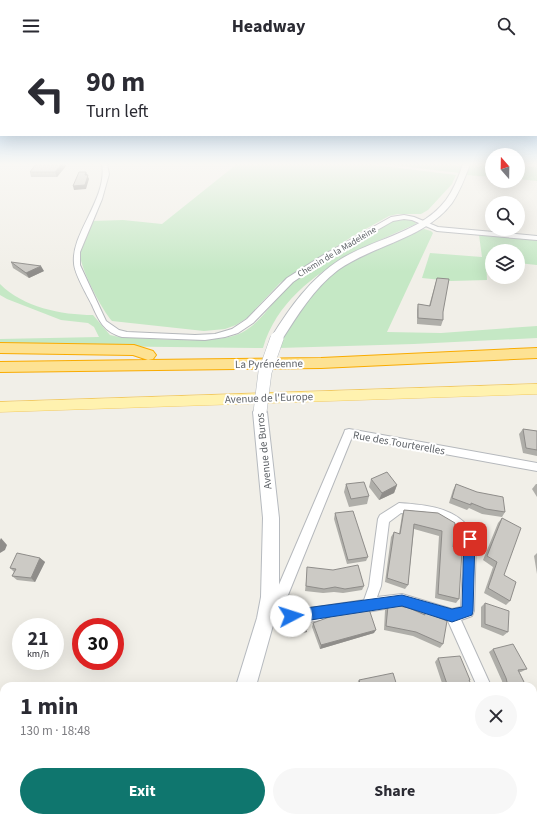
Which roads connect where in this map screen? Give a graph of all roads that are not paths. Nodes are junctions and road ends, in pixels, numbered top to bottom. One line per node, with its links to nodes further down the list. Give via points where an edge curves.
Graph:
1 (99, 200): 3 (street, Chemin de la Madeleine, via 77,252 77,265 103,322 109,328 131,335 208,338 234,331 244,326 276,292 305,270 392,219 404,218)
2 (449, 200): 3 (street, Avenue de Buros)
3 (426, 223): 4 (street, Chemin de la Madeleine, via 437,229); 15 (street, Avenue de Buros, bridge, via 346,260 331,270 297,305 277,338 265,372 260,412 271,518)
4 (537, 238)
5 (537, 344): 8 (highway, La Pyrénéenne)
6 (0, 348): 8 (highway, via 134,350)
7 (537, 353): 10 (highway, La Pyrénéenne, via 321,363)
8 (148, 355): 9 (highway, La Pyrénéenne)
9 (0, 356)
10 (0, 367)
11 (537, 389): 12 (main road, Avenue de l'Europe)
12 (0, 407)
13 (537, 467): 15 (street, Rue des Tourterelles, via 349,433 283,591)
14 (375, 586): 16 (street); 17 (street); 18 (street, via 384,519 399,508 438,512 460,525 470,539 467,611)
15 (270, 597): 19 (street, Avenue de Buros)
16 (389, 602): 17 (street); 18 (street, via 402,600)
17 (368, 606): 19 (street, via 303,616)
18 (452, 616): 21 (street)
19 (266, 618): 20 (street, Avenue de Buros)
20 (247, 682)
21 (482, 682)

